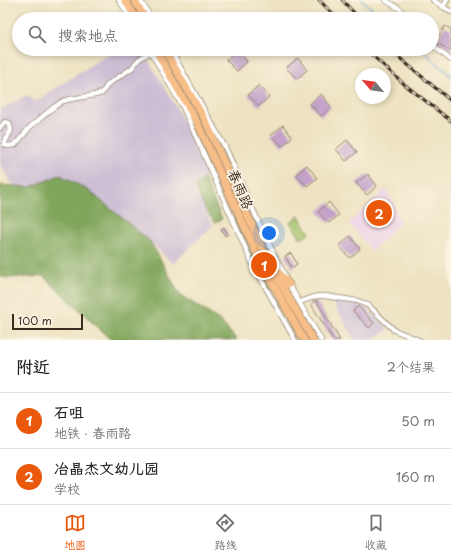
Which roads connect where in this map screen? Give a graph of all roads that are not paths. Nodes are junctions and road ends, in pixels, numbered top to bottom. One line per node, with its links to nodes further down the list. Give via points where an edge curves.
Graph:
1 (119, 0): 9 (street)
2 (125, 0): 10 (main road)
3 (134, 0): 11 (main road)
4 (140, 0): 12 (street)
5 (385, 0): 13 (street)
6 (433, 0): 8 (street)
7 (447, 0): 8 (street)
8 (443, 7): 14 (street)
9 (127, 12)
10 (133, 12)
11 (142, 12)
12 (148, 12)
13 (402, 12)
14 (451, 12)
15 (439, 51): 21 (street)
16 (143, 56): 22 (street, via 132,68 108,84 102,93 63,101 54,107 15,145 4,144 12,130 9,123 5,122)
17 (154, 56): 26 (street, via 183,107 247,253)
18 (155, 56): 27 (main road, 春雨路, via 198,124 260,261)
19 (168, 56): 23 (main road, 春雨路, via 205,120)
20 (174, 56): 24 (street, via 225,146)
21 (451, 60)
22 (0, 128)
23 (268, 261): 24 (main road); 28 (main road, 春雨路)
24 (289, 284): 25 (street)
25 (300, 302): 29 (street); 30 (street, via 325,296 358,301 369,306 394,330)
26 (295, 340)
27 (304, 340)
28 (313, 340)
29 (321, 340)
30 (419, 340)

